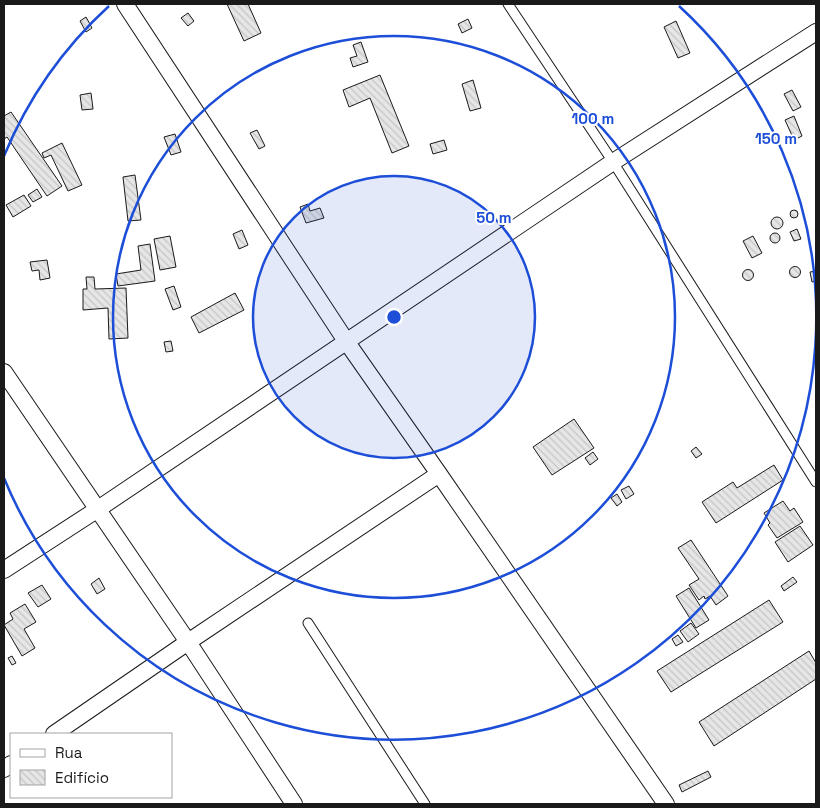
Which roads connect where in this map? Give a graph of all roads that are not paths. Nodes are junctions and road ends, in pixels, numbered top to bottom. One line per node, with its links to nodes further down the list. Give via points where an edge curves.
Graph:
1 (125, 4): 5 (street)
2 (508, 4): 4 (lane)
3 (816, 32): 4 (street)
4 (613, 162): 5 (street); 8 (lane)
5 (346, 341): 7 (street); 9 (street)
6 (4, 372): 9 (street)
7 (440, 474): 12 (street); 16 (street)
8 (816, 482)
9 (98, 509): 10 (street); 12 (street)
10 (4, 570)
11 (308, 623): 15 (lane)
12 (188, 642): 13 (street); 14 (street)
13 (55, 733)
14 (294, 804)
15 (425, 804)
16 (666, 804)

